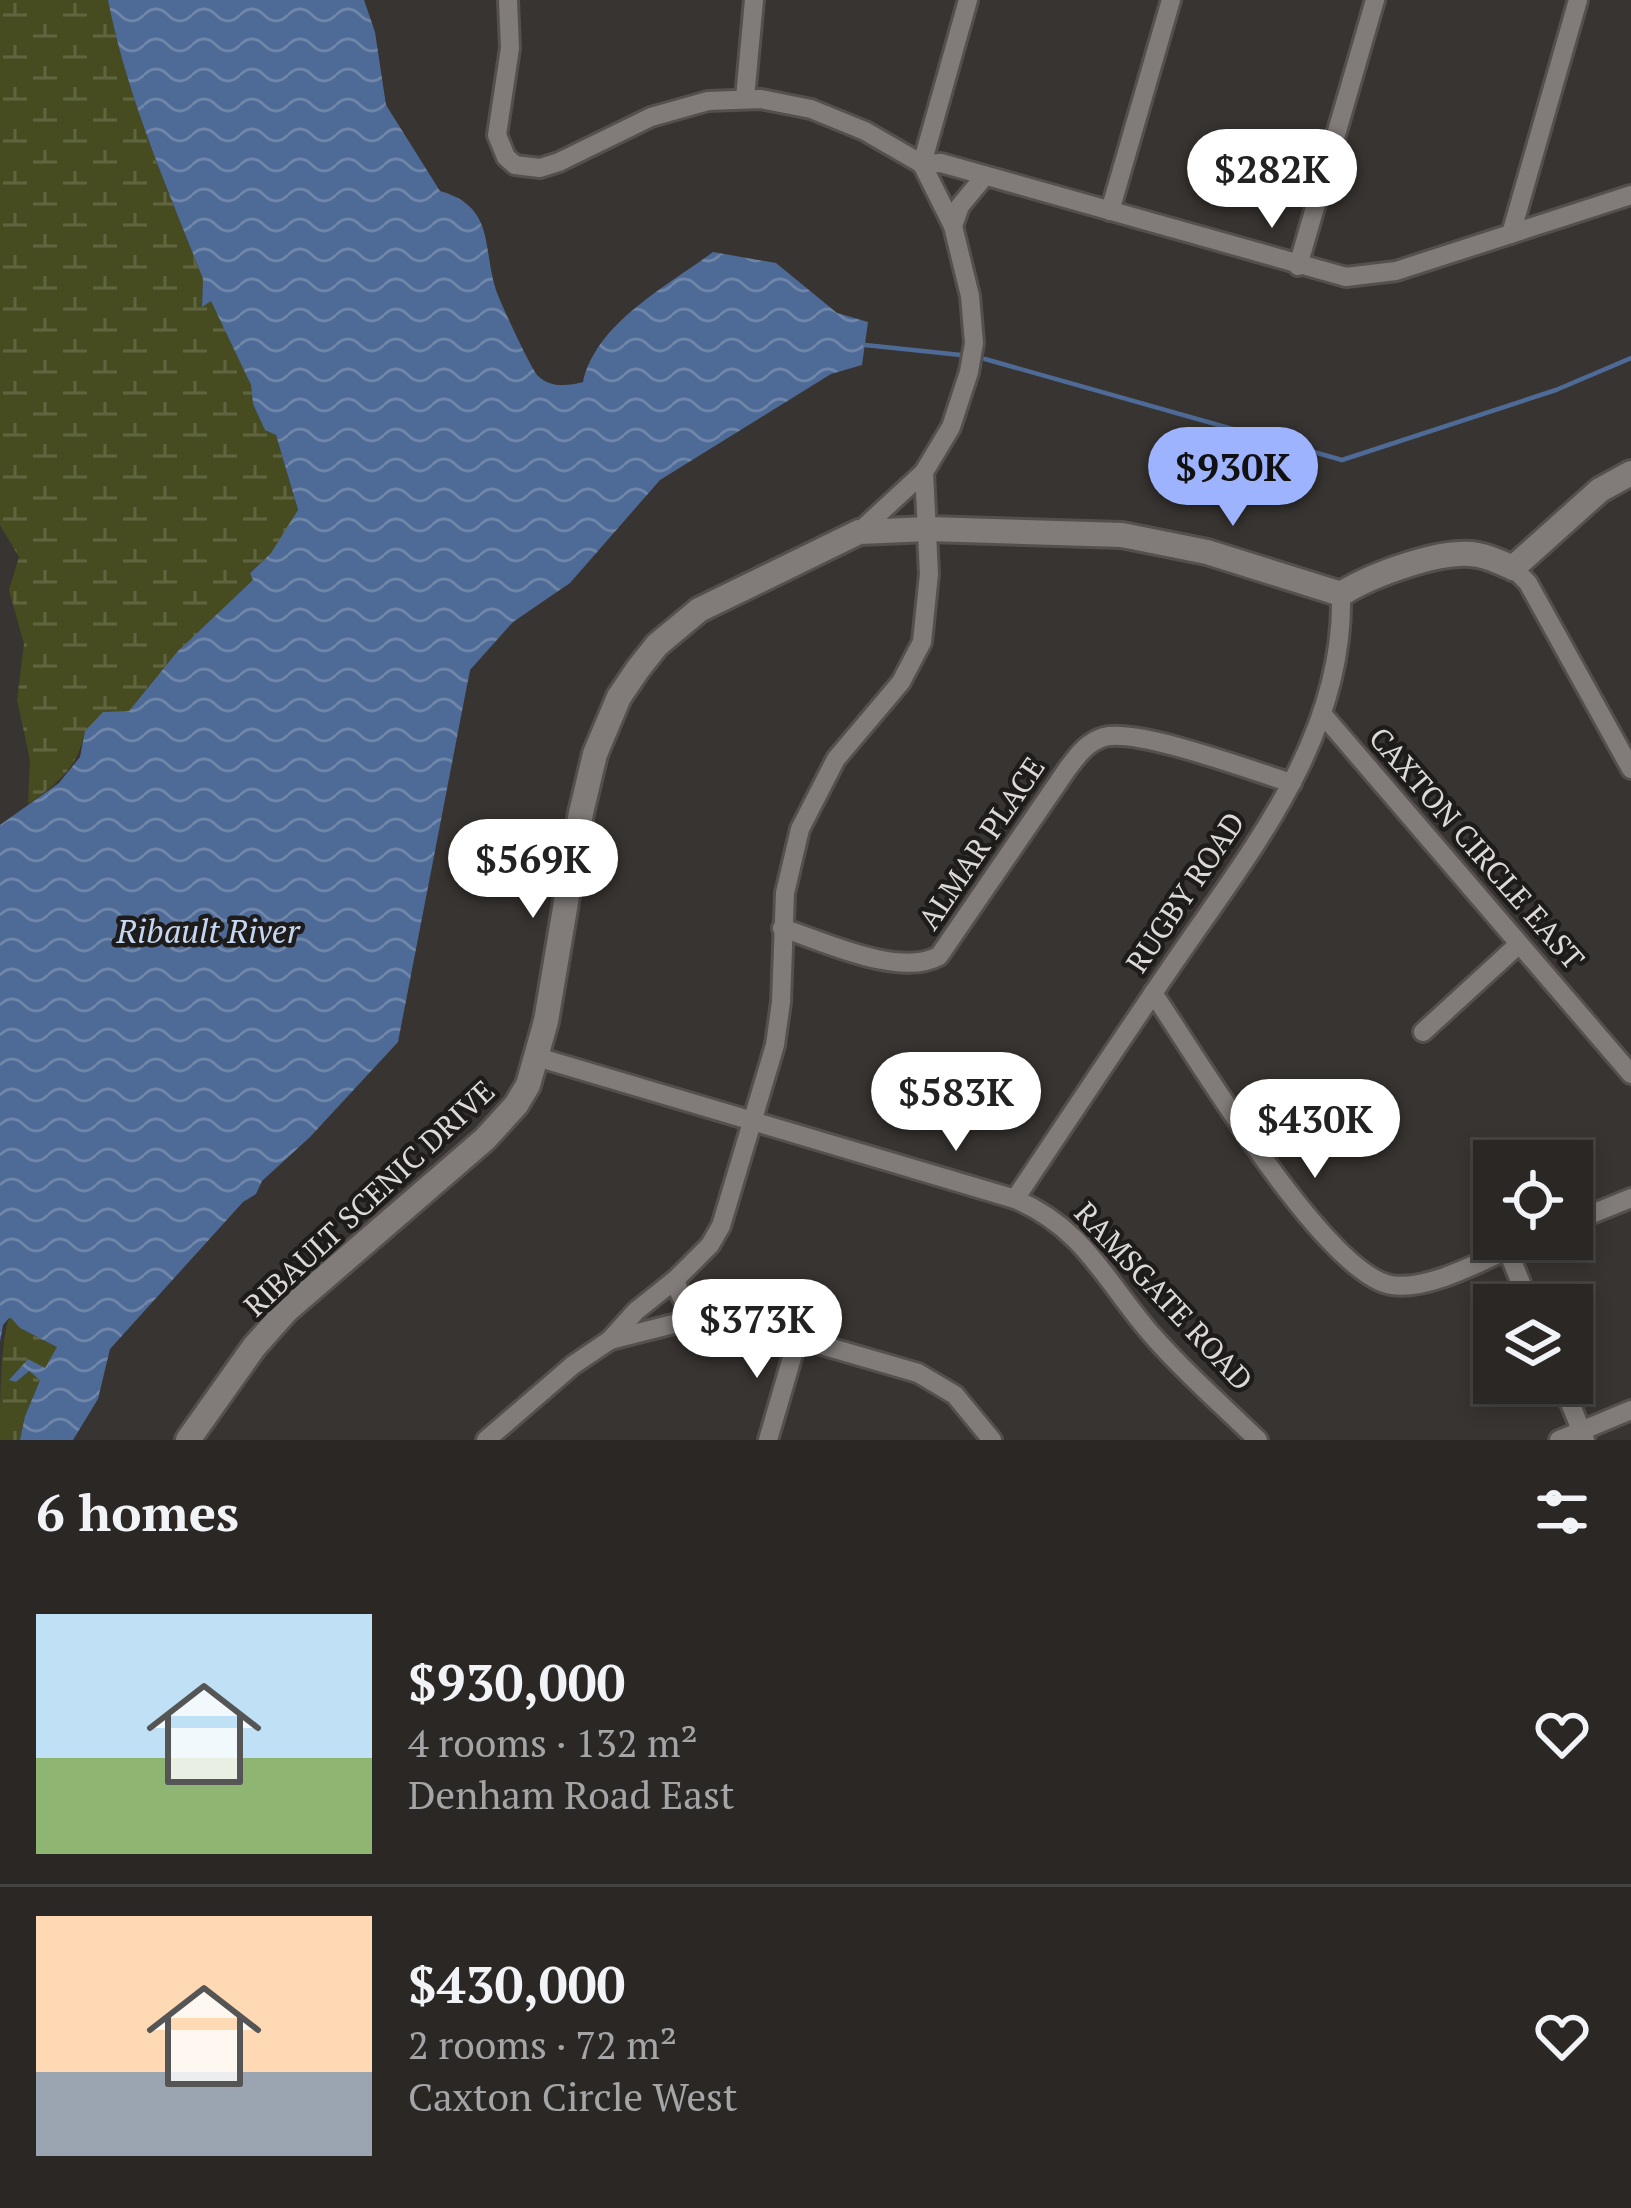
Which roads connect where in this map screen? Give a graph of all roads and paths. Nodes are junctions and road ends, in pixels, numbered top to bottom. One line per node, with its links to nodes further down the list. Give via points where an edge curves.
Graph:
1 (508, 0): 7 (street, via 497,135 514,165 540,168 651,117)
2 (754, 0): 7 (street)
3 (968, 0): 8 (street)
4 (1172, 0): 11 (street)
5 (1375, 0): 14 (street)
6 (1578, 0): 13 (street)
7 (745, 98): 8 (street, via 846,122)
8 (922, 164): 9 (street); 12 (street)
9 (984, 177): 11 (street); 12 (street)
10 (1631, 195): 13 (street)
11 (1110, 211): 14 (street)
12 (952, 226): 15 (street, via 974,343 960,403)
13 (1511, 234): 14 (street, via 1371,276)
14 (1298, 266)
15 (924, 472): 17 (street); 18 (street)
16 (1631, 473): 19 (street, via 1600,490)
17 (929, 529): 18 (street, RIBAULT SCENIC DRIVE); 20 (street, RIBAULT SCENIC DRIVE, via 1123,535); 24 (street, via 922,642 813,800 793,856)
18 (860, 532): 28 (street, RIBAULT SCENIC DRIVE, via 699,610 657,645 620,697 587,787)
19 (1513, 568): 20 (street, via 1458,554); 22 (street)
20 (1341, 593): 21 (street, RUGBY ROAD)
21 (1324, 716): 23 (street, RUGBY ROAD); 25 (street, CAXTON CIRCLE EAST)
22 (1631, 770)
23 (1292, 783): 24 (street, ALMAR PLACE, via 1132,736 1104,737 1068,768 938,956 893,963); 26 (street, RUGBY ROAD)
24 (782, 928): 30 (street, via 775,1045)
25 (1520, 944): 27 (street); 29 (street, CAXTON CIRCLE EAST)
26 (1153, 993): 32 (street, RUGBY ROAD); 34 (street, via 1290,1194 1366,1274 1408,1286)
27 (1423, 1032)
28 (537, 1058): 30 (street, RAMSGATE ROAD); 42 (street, RIBAULT SCENIC DRIVE, via 501,1124 286,1311)
29 (1631, 1074)
30 (752, 1124): 32 (street, RAMSGATE ROAD); 35 (street, via 721,1226)
31 (1631, 1198): 33 (street)
32 (1016, 1199): 46 (street, RAMSGATE ROAD, via 1074,1234 1159,1342)
33 (1593, 1213)
34 (1478, 1260)
35 (676, 1279): 36 (street, via 679,1296); 38 (street)
36 (705, 1316): 37 (street); 38 (street)
37 (798, 1337): 44 (street); 45 (street, via 938,1382)
38 (608, 1342): 43 (street)
39 (1571, 1404): 41 (street)
40 (1631, 1410): 41 (street)
41 (1584, 1435): 47 (street)
42 (188, 1440)
43 (486, 1440)
44 (767, 1440)
45 (992, 1440)
46 (1258, 1440)
47 (1558, 1440)

